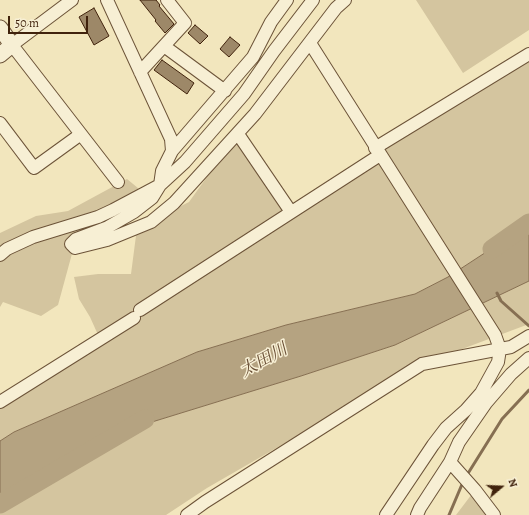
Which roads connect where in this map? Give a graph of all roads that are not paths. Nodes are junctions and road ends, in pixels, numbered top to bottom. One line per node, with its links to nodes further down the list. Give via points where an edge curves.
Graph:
1 (72, 0): 9 (street)
2 (107, 0): 13 (street)
3 (167, 0): 10 (street, via 185,23)
4 (287, 0): 14 (street, via 271,22 254,57)
5 (313, 0): 21 (street, via 244,94 186,162)
6 (345, 0): 8 (street)
7 (0, 28): 9 (street)
8 (310, 43): 17 (street); 19 (street)
9 (12, 45): 12 (street); 16 (street)
10 (164, 46): 13 (street); 14 (street)
11 (529, 54): 19 (street)
12 (0, 55)
13 (140, 72): 18 (street, via 171,139)
14 (225, 91): 18 (street)
15 (0, 123): 16 (street, via 34,168)
16 (81, 134): 20 (street)
17 (238, 134): 21 (street, via 174,203 151,222 107,240 76,248 71,244 76,239 108,227 134,212 152,198); 22 (street)
18 (172, 151): 21 (street, via 162,171)
19 (380, 155): 22 (street); 25 (street, via 495,335)
20 (118, 182)
21 (160, 185): 23 (street, via 113,210 33,237)
22 (291, 212): 27 (street)
23 (0, 255)
24 (529, 336): 25 (street, via 512,347)
25 (500, 349): 29 (street, via 422,364); 30 (street, via 498,362 481,393 446,428)
26 (529, 358): 28 (street, via 486,403 459,442)
27 (0, 402)
28 (450, 462): 31 (street); 32 (street)
29 (187, 515)
30 (386, 515)
31 (417, 515)
32 (494, 515)

